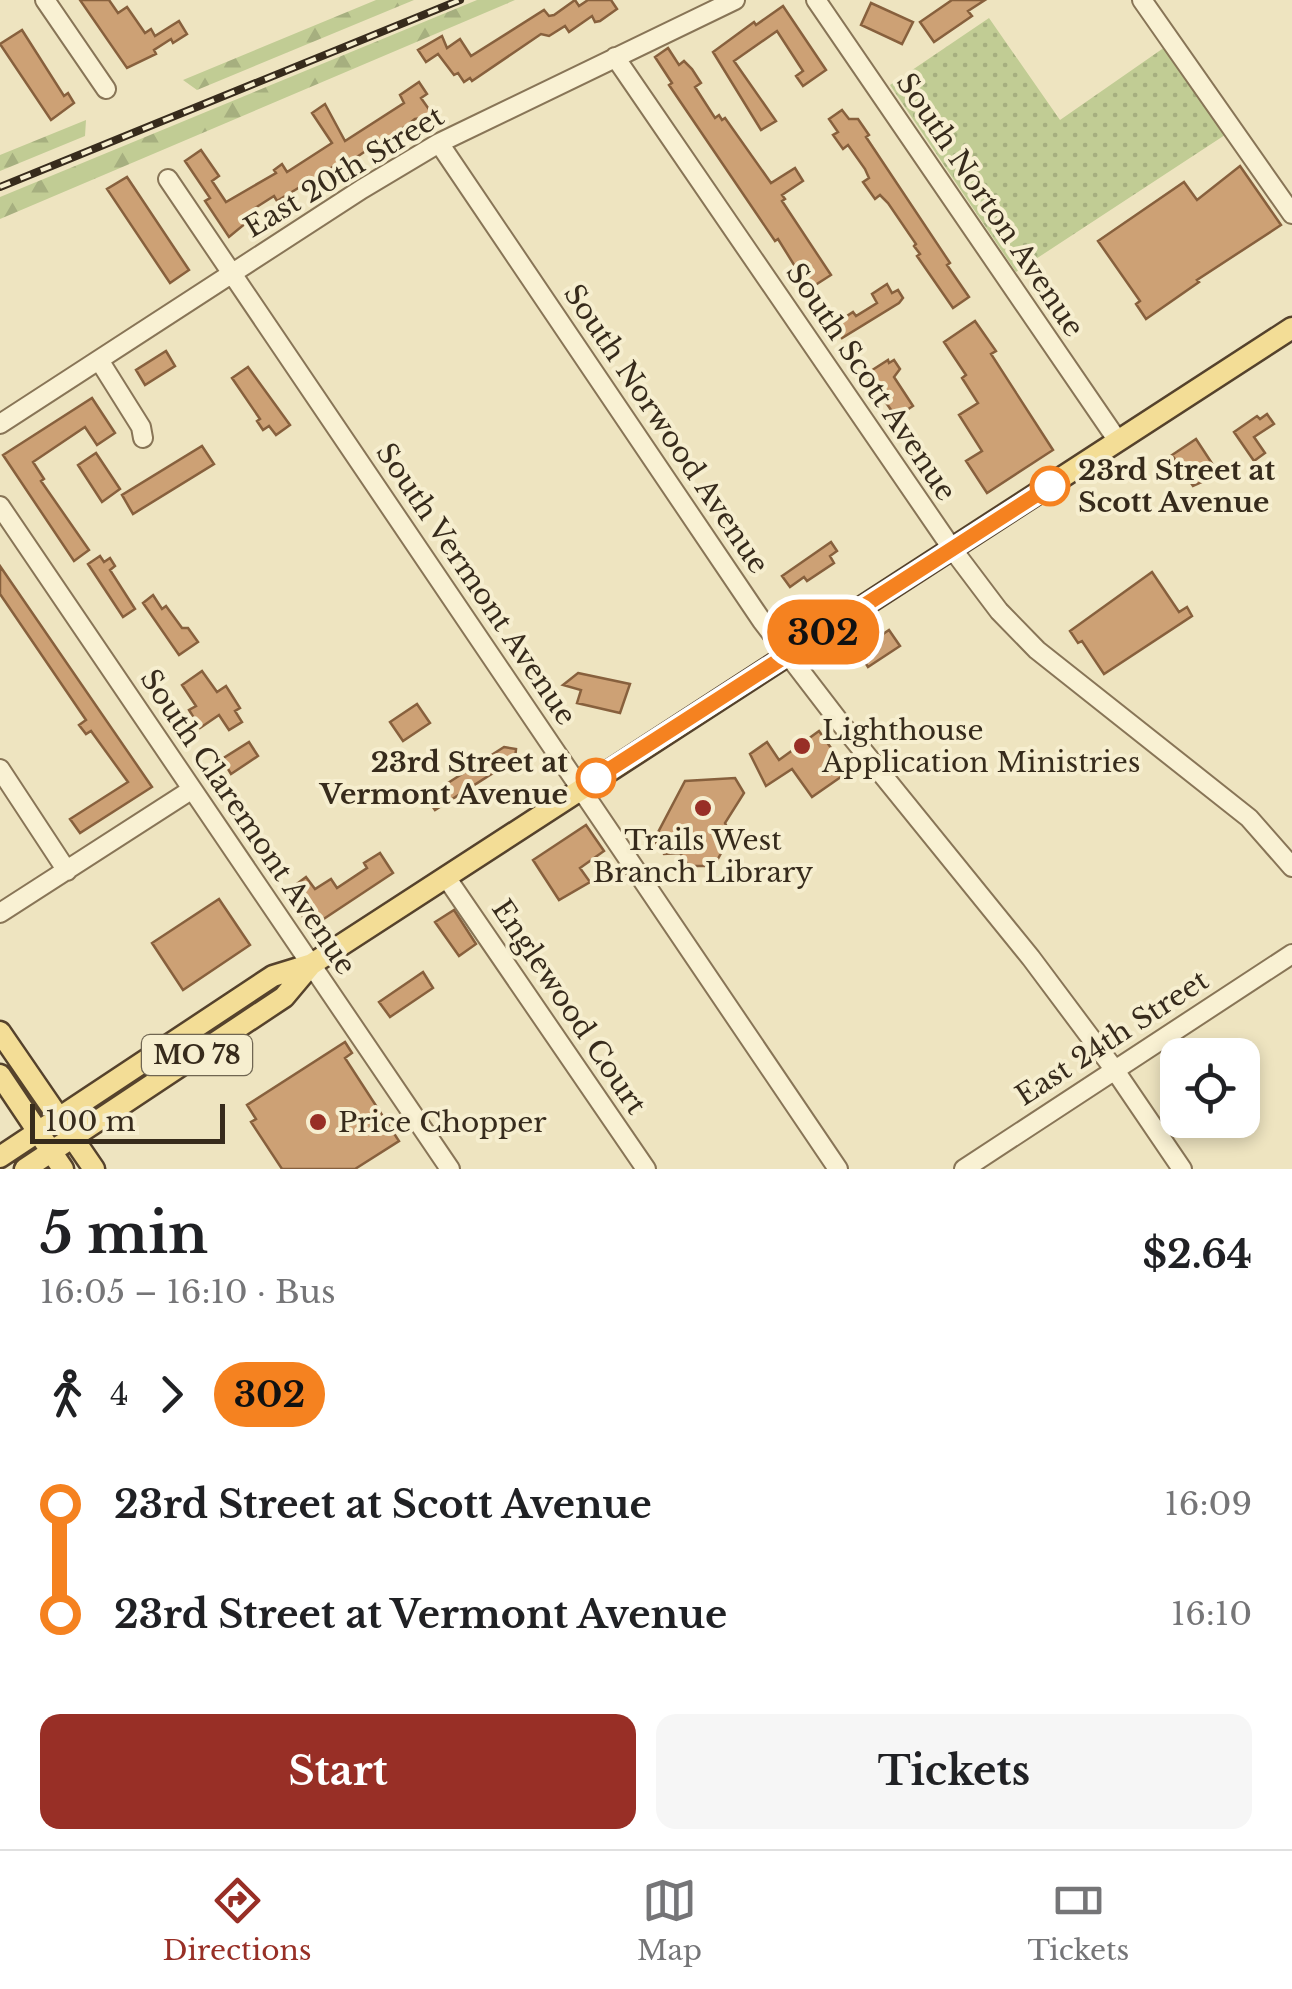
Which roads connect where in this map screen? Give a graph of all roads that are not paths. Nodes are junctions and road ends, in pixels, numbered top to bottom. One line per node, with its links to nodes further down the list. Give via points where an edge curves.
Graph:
1 (45, 0): 7 (street)
2 (735, 0): 5 (street, East 20th Street)
3 (816, 0): 16 (street, South Norton Avenue)
4 (1142, 0): 10 (street)
5 (715, 4): 6 (street, East 20th Street)
6 (615, 58): 8 (street, East 20th Street); 18 (street, South Scott Avenue)
7 (106, 89)
8 (439, 143): 11 (street, East 20th Street); 19 (street, South Norwood Avenue)
9 (168, 179): 11 (street, South Vermont Avenue)
10 (1292, 214)
11 (232, 274): 13 (street, East 20th Street); 21 (street, South Vermont Avenue)
12 (1292, 328): 16 (main road, MO 78)
13 (99, 360): 14 (street, East 20th Street); 15 (street)
14 (0, 424)
15 (143, 438)
16 (1118, 442): 18 (main road, MO 78)
17 (0, 506): 22 (street, South Claremont Avenue)
18 (953, 550): 19 (main road, MO 78); 23 (street, South Scott Avenue, via 1037,650 1248,818)
19 (788, 654): 21 (main road, MO 78); 30 (street, South Norwood Avenue)
20 (0, 769): 24 (street)
21 (580, 788): 25 (main road, MO 78); 41 (street, South Vermont Avenue)
22 (192, 790): 24 (street); 28 (street, South Claremont Avenue)
23 (1292, 867)
24 (67, 871): 26 (street)
25 (446, 876): 28 (main road, MO 78); 40 (street, Englewood Court)
26 (0, 913)
27 (1292, 954): 30 (street, East 24th Street)
28 (312, 964): 32 (main road, MO 78, via 273,976); 34 (main road, MO 78, via 284,997); 39 (street, South Claremont Avenue)
29 (0, 1032): 32 (main road)
30 (1114, 1069): 42 (street, East 24th Street); 43 (street, South Norwood Avenue)
31 (0, 1075): 33 (main road)
32 (60, 1116): 33 (main road, MO 78); 34 (main road)
33 (38, 1132): 35 (main road, MO 78); 36 (main road)
34 (74, 1137): 36 (main road, MO 78); 38 (main road)
35 (0, 1157)
36 (57, 1161): 37 (main road, MO 78)
37 (26, 1169)
38 (94, 1169)
39 (450, 1169)
40 (646, 1169)
41 (838, 1169)
42 (964, 1169)
43 (1182, 1169)

